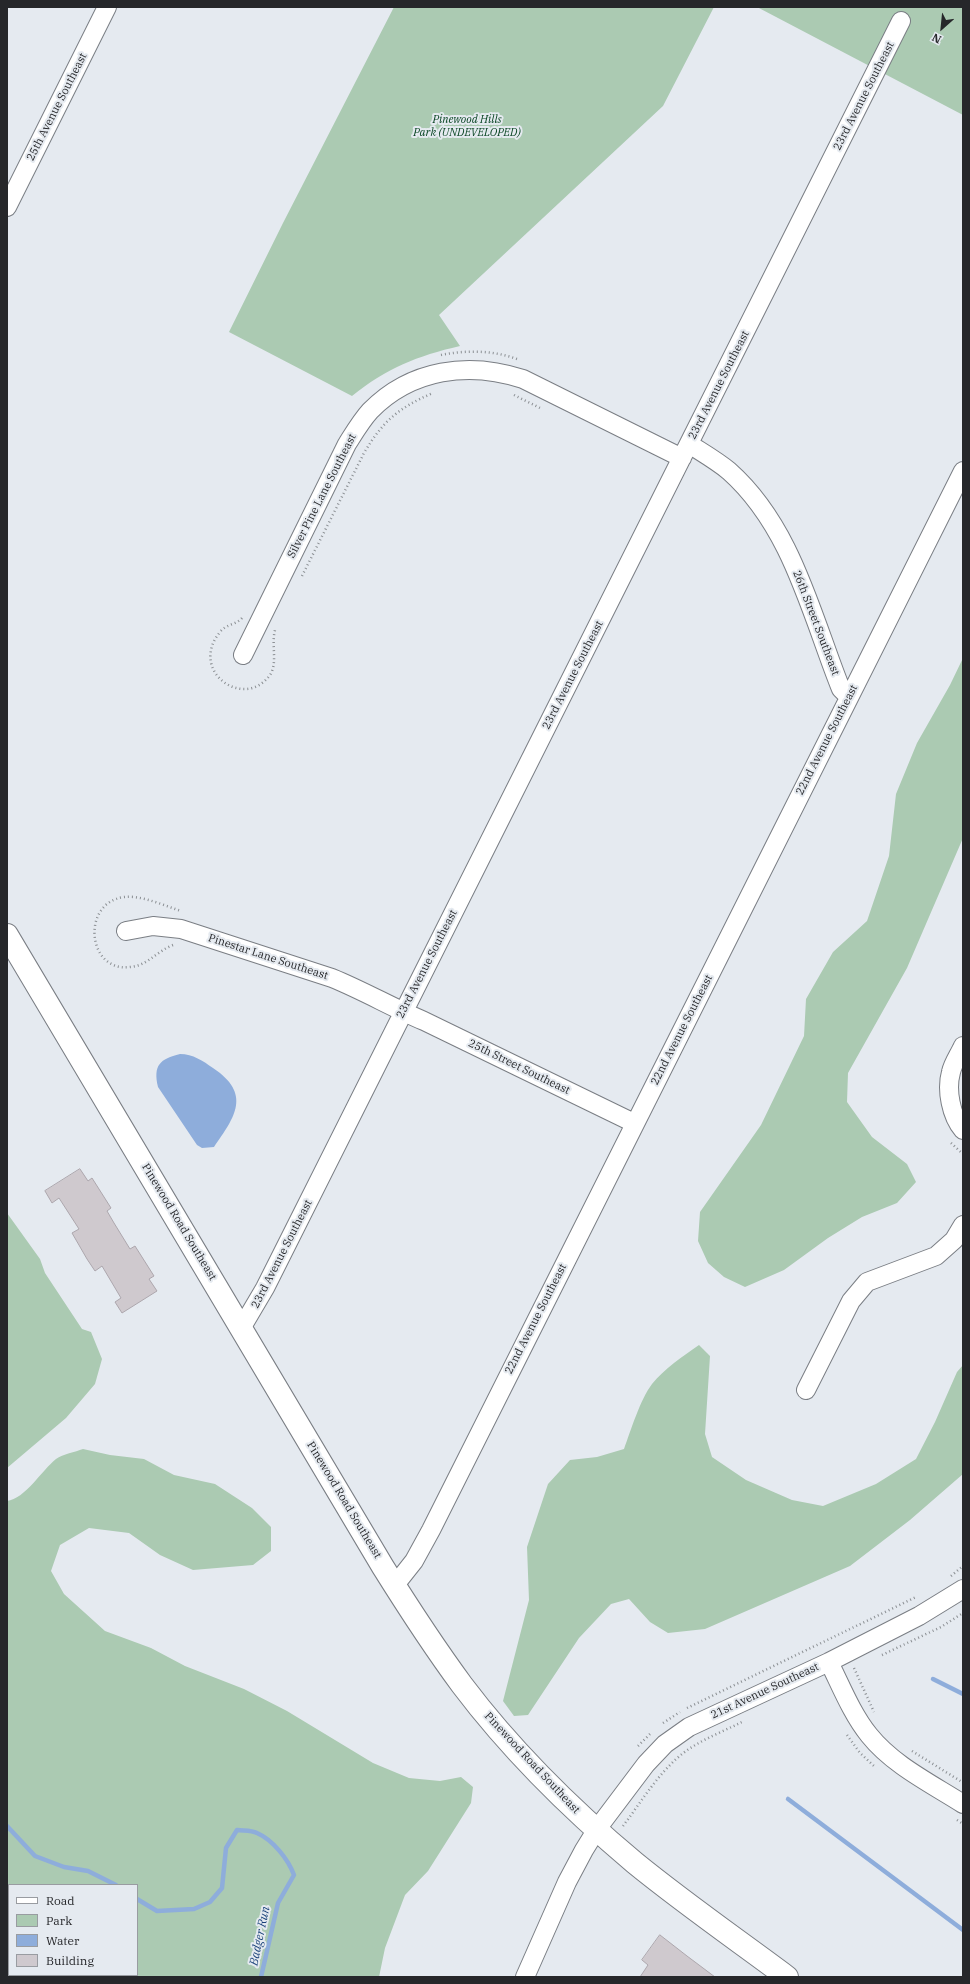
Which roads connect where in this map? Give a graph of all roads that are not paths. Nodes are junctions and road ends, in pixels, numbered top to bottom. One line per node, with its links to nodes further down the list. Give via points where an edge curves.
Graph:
1 (107, 7): 3 (street, 25th Avenue Southeast)
2 (901, 21): 4 (street, 23rd Avenue Southeast)
3 (7, 207)
4 (686, 451): 6 (street, Silver Pine Lane Southeast, via 506,373 462,369 445,371 412,382 370,411 347,444); 7 (street, 26th Street Southeast, via 729,471 744,486 774,526 812,607 841,688); 10 (street, 23rd Avenue Southeast)
5 (963, 471): 7 (street, 22nd Avenue Southeast)
6 (243, 655)
7 (849, 697): 12 (street, 22nd Avenue Southeast)
8 (126, 931): 10 (street, Pinestar Lane Southeast, via 153,926 181,929 332,978)
9 (7, 935): 15 (street, Pinewood Road Southeast)
10 (403, 1012): 12 (street, 25th Street Southeast); 15 (street, 23rd Avenue Southeast, via 262,1295)
11 (963, 1046): 13 (street, via 951,1073 950,1086 950,1101)
12 (634, 1123): 17 (street, 22nd Avenue Southeast, via 431,1530 414,1561)
13 (963, 1130)
14 (963, 1225): 16 (street, via 954,1240 936,1256 867,1282 851,1301)
15 (242, 1327): 17 (street, Pinewood Road Southeast)
16 (806, 1390)
17 (395, 1585): 21 (street, Pinewood Road Southeast, via 445,1662 485,1714 560,1794)
18 (963, 1588): 19 (street, 21st Avenue Southeast, via 919,1616)
19 (829, 1662): 20 (street, via 860,1723 875,1743 892,1758); 21 (street, 21st Avenue Southeast, via 689,1727 676,1736 654,1754)
20 (963, 1804)
21 (597, 1829): 22 (street, 21st Avenue Southeast, via 567,1882); 23 (street, Pinewood Road Southeast, via 656,1879)
22 (525, 1977)
23 (787, 1977)

